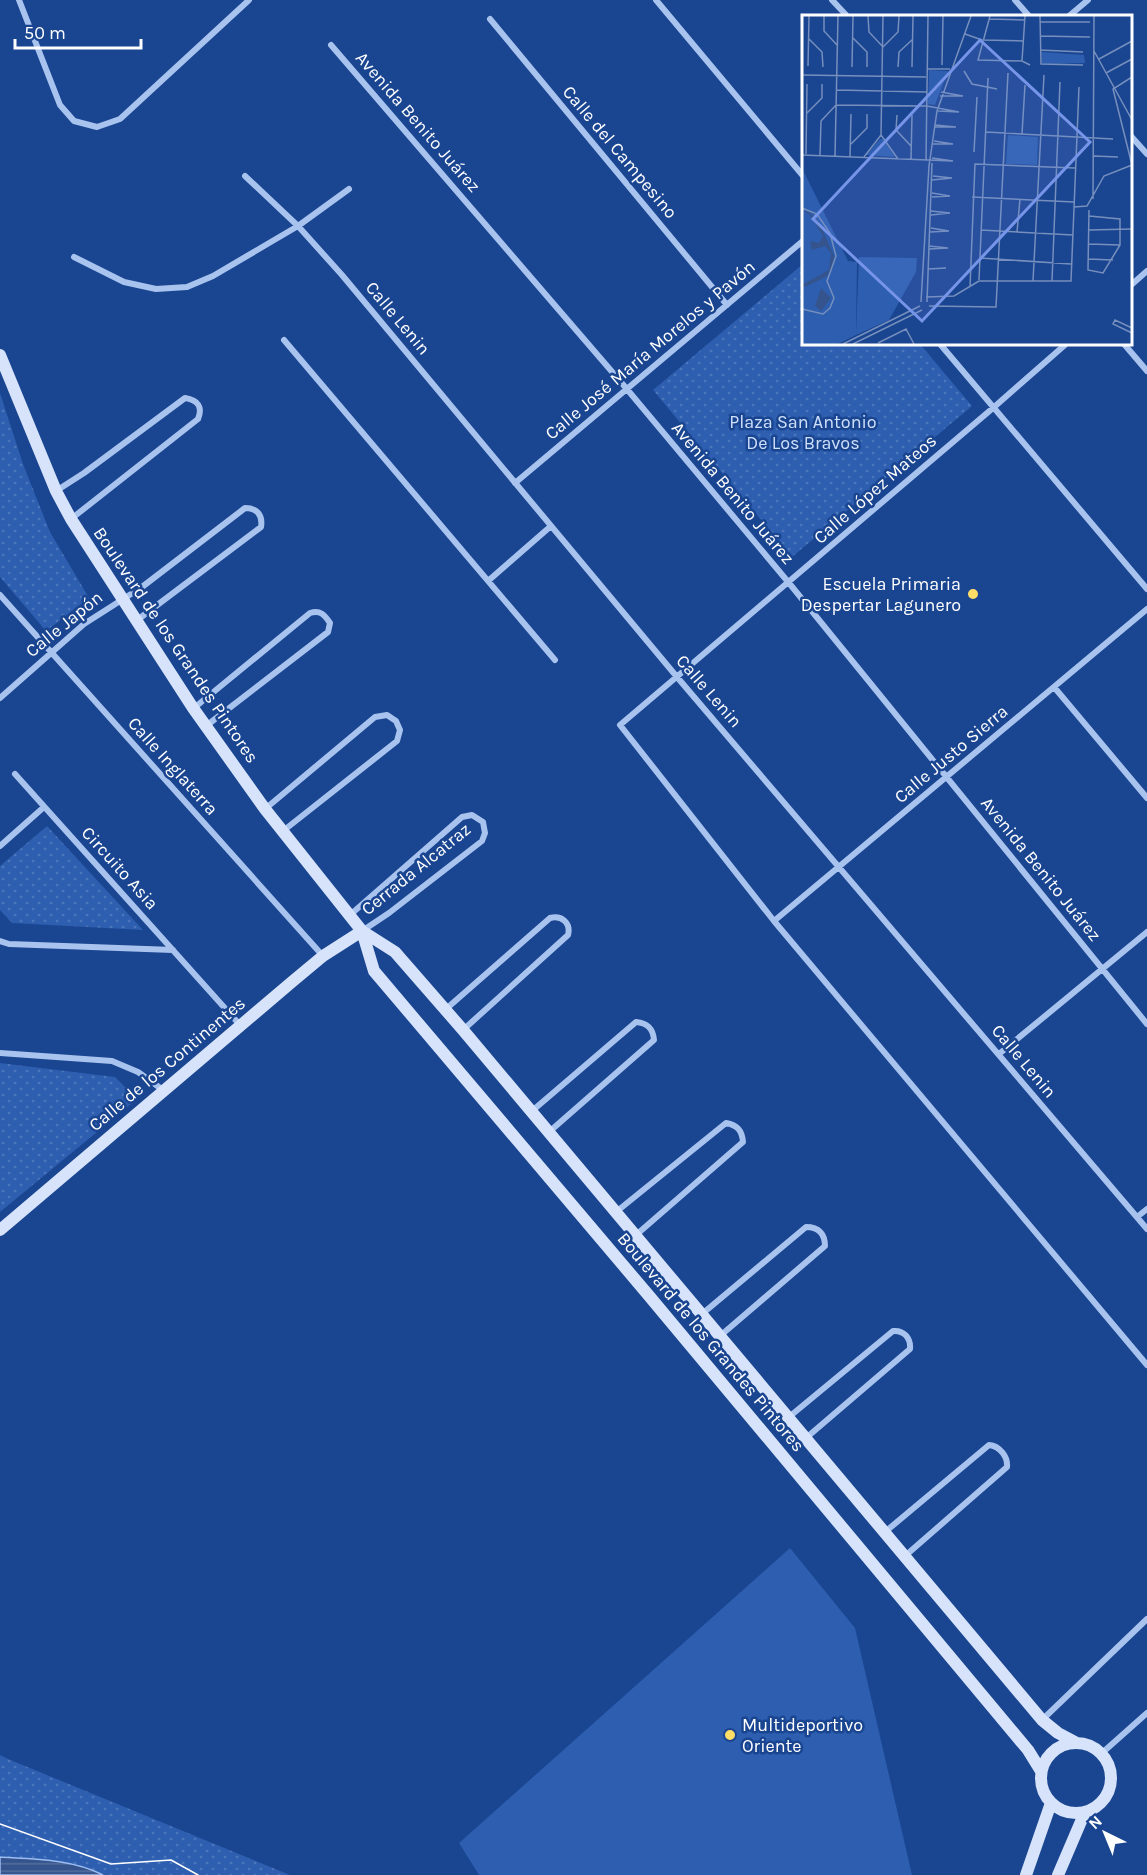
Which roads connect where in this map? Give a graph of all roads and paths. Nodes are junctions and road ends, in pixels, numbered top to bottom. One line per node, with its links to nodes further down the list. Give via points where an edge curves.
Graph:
1 (19, 0): 2 (street, via 60,105 74,121 97,127 120,119)
2 (249, 0)
3 (656, 0): 14 (street)
4 (832, 0): 7 (street)
5 (1015, 0): 8 (street)
6 (1088, 0): 9 (street)
7 (846, 15)
8 (1028, 15)
9 (1069, 15)
10 (490, 19): 22 (street, Calle del Campesino)
11 (331, 45): 29 (street, Avenida Benito Juárez)
12 (1132, 136): 13 (street)
13 (1147, 154)
14 (802, 175)
15 (245, 176): 17 (street, Calle Lenin)
16 (349, 189): 17 (street)
17 (298, 226): 19 (street, via 187,287 156,289 124,282); 31 (street, Calle Lenin)
18 (802, 242): 22 (street, Calle José María Morelos y Pavón)
19 (74, 257)
20 (1147, 271): 21 (street)
21 (1132, 285)
22 (727, 304): 29 (street, Calle José María Morelos y Pavón)
23 (284, 340): 35 (street)
24 (941, 345): 30 (street)
25 (1064, 345): 30 (street, Calle López Mateos)
26 (1125, 345): 28 (street)
27 (0, 355): 32 (street, Boulevard de los Grandes Pintores)
28 (1147, 371)
29 (626, 388): 31 (street, Calle José María Morelos y Pavón); 36 (street, Avenida Benito Juárez)
30 (993, 408): 36 (street, Calle López Mateos); 37 (street)
31 (515, 483): 34 (street, Calle Lenin)
32 (56, 491): 33 (street, Boulevard de los Grandes Pintores); 33 (street, via 185,398 200,405 198,419)
33 (71, 519): 39 (street, Boulevard de los Grandes Pintores)
34 (551, 526): 35 (street); 44 (street, Calle Lenin)
35 (488, 581): 43 (street)
36 (789, 583): 44 (street, Calle López Mateos); 50 (street, Avenida Benito Juárez)
37 (1147, 589)
38 (0, 595): 42 (street, Calle Inglaterra)
39 (121, 599): 41 (street, Boulevard de los Grandes Pintores); 41 (street, Calle Japón, via 246,508 259,513 261,527); 42 (street, Calle Japón)
40 (1147, 609): 45 (street, Calle Justo Sierra)
41 (135, 621): 47 (street, Boulevard de los Grandes Pintores)
42 (51, 651): 46 (street, Calle Japón); 63 (street, Calle Inglaterra)
43 (555, 660)
44 (677, 677): 56 (street, Calle Lenin); 58 (street, Calle López Mateos, via 620,725)
45 (1054, 687): 50 (street, Calle Justo Sierra); 51 (street)
46 (0, 698)
47 (193, 708): 48 (street, Boulevard de los Grandes Pintores); 48 (street, via 310,613 324,614 330,623 328,632)
48 (206, 726): 53 (street, Boulevard de los Grandes Pintores)
49 (15, 774): 52 (street, Circuito Asia)
50 (947, 777): 56 (street, Calle Justo Sierra); 64 (street, Avenida Benito Juárez)
51 (1147, 798)
52 (44, 807): 55 (street); 62 (street, Circuito Asia)
53 (265, 809): 54 (street, Boulevard de los Grandes Pintores); 54 (street, via 375,717 387,715 396,722 400,730 397,741)
54 (283, 831): 57 (street, Boulevard de los Grandes Pintores)
55 (0, 846)
56 (840, 866): 58 (street, Calle Justo Sierra); 70 (street, Calle Lenin)
57 (349, 916): 59 (street, Boulevard de los Grandes Pintores); 59 (street, Cerrada Alcatraz, via 462,817 472,815 483,822 482,841)
58 (774, 921): 82 (street)
59 (362, 931): 63 (street, Calle de los Continentes); 65 (street, Boulevard de los Grandes Pintores, via 395,952); 92 (street, Boulevard de los Grandes Pintores, via 374,970 681,1333 1028,1750)
60 (1147, 932): 64 (street)
61 (0, 941): 62 (street)
62 (173, 950): 67 (street, Circuito Asia)
63 (323, 956): 67 (street, Calle de los Continentes)
64 (1103, 968): 66 (street, Avenida Benito Juárez); 70 (street)
65 (446, 1010): 68 (street, Boulevard de los Grandes Pintores); 68 (street, via 550,918 565,920 568,935)
66 (1147, 1024)
67 (240, 1025): 71 (street, Calle de los Continentes)
68 (463, 1030): 72 (street, Boulevard de los Grandes Pintores)
69 (0, 1053): 71 (street, via 112,1061 138,1072)
70 (999, 1054): 76 (street, Calle Lenin)
71 (164, 1090): 78 (street, Calle de los Continentes)
72 (532, 1111): 73 (street, Boulevard de los Grandes Pintores); 73 (street, via 636,1022 650,1027 654,1040)
73 (549, 1132): 75 (street, Boulevard de los Grandes Pintores)
74 (1147, 1209): 76 (street)
75 (616, 1212): 79 (street, Boulevard de los Grandes Pintores); 79 (street, via 726,1123 738,1128 743,1142)
76 (1137, 1217): 77 (street, Calle Lenin)
77 (1147, 1229)
78 (0, 1230)
79 (636, 1235): 80 (street, Boulevard de los Grandes Pintores)
80 (702, 1314): 81 (street, Boulevard de los Grandes Pintores); 81 (street, via 806,1227 822,1232 825,1246)
81 (720, 1336): 83 (street, Boulevard de los Grandes Pintores)
82 (1147, 1365)
83 (789, 1417): 84 (street, Boulevard de los Grandes Pintores); 84 (street, via 893,1331 907,1335 910,1349)
84 (806, 1438): 85 (street, Boulevard de los Grandes Pintores)
85 (885, 1532): 86 (street, Boulevard de los Grandes Pintores); 86 (street, via 989,1445 1003,1453 1007,1467)
86 (905, 1556): 89 (street, Boulevard de los Grandes Pintores)
87 (1147, 1619): 89 (street)
88 (1147, 1713): 91 (street)
89 (1042, 1719): 90 (street, Boulevard de los Grandes Pintores)
90 (1075, 1742): 91 (street); 92 (street, via 1053,1751)
91 (1102, 1753): 94 (street, via 1110,1769 1110,1787 1101,1803)
92 (1041, 1771): 93 (street, via 1043,1792)
93 (1051, 1803): 94 (street, via 1067,1812); 95 (street)
94 (1085, 1812): 96 (street)
95 (1026, 1875)
96 (1058, 1875)

